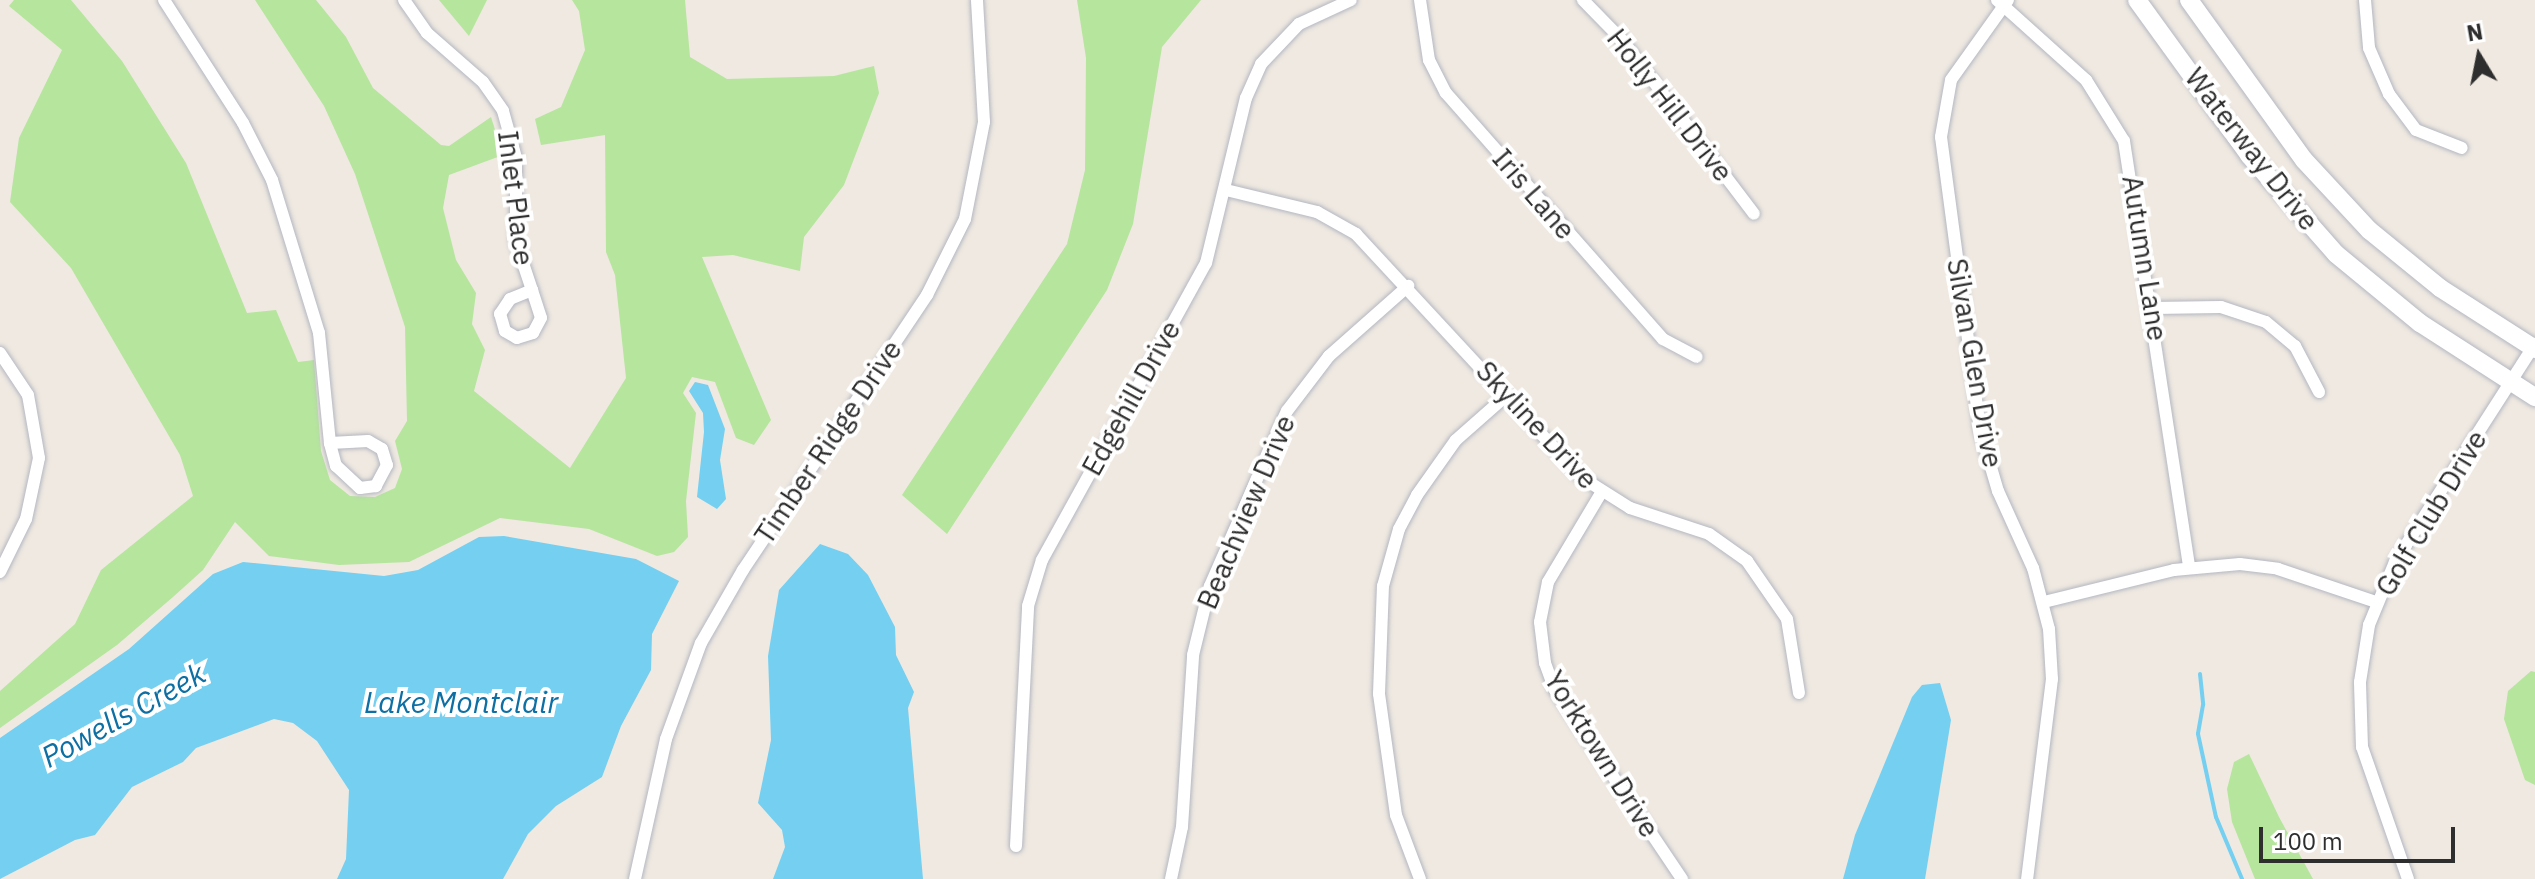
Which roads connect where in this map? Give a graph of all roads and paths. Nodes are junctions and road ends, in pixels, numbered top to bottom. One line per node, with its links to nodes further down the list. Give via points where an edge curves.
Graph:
1 (164, 0): 25 (street, via 243,123 272,180 319,333)
2 (404, 0): 16 (street, Inlet Place, via 427,33 483,82 503,111 516,158 516,242)
3 (977, 0): 33 (street, Timber Ridge Drive, via 984,122 965,219 927,295 743,570 701,643 666,739)
4 (1351, 0): 11 (street, Edgehill Drive)
5 (1420, 0): 20 (street, Iris Lane, via 1429,60 1446,93 1654,330)
6 (1583, 0): 14 (street, Holly Hill Drive, via 1622,40)
7 (2137, 0): 21 (main road, Waterway Drive, via 2257,165 2336,254 2420,323)
8 (2189, 0): 18 (main road, Waterway Drive, via 2297,150 2348,209 2440,288)
9 (2365, 0): 12 (street, via 2369,48 2389,94 2416,130)
10 (2003, 2): 17 (street, Autumn Lane, via 2086,80 2114,119 2129,154); 29 (street, Silvan Glen Drive, via 1951,80 1941,137 1980,430 1998,491)
11 (1320, 5): 13 (street, Edgehill Drive, via 1286,34 1257,71)
12 (2462, 148)
13 (1226, 190): 15 (street, Skyline Drive, via 1301,206 1337,221); 32 (street, Edgehill Drive, via 1206,263 1055,532 1033,583)
14 (1754, 214)
15 (1408, 286): 23 (street, Skyline Drive); 34 (street, Beachview Drive, via 1329,356 1287,411 1210,586 1195,644 1182,827)
16 (532, 290)
17 (2153, 308): 22 (street, via 2204,305 2266,322 2300,353); 27 (street, Autumn Lane)
18 (2534, 347): 21 (street, Golf Club Drive)
19 (0, 353): 28 (street, via 28,395 39,458 26,519)
20 (1697, 357)
21 (2512, 382): 24 (main road, Waterway Drive); 30 (street, Golf Club Drive, via 2395,562)
22 (2319, 392)
23 (1507, 395): 26 (street, Skyline Drive, via 1566,463); 35 (street, via 1456,440 1417,495 1399,529 1383,586 1379,694 1396,815)
24 (2535, 397)
25 (330, 443): 25 (street, via 336,466 352,485 368,489 382,480 386,457 376,444)
26 (1601, 493): 31 (street, Skyline Drive, via 1709,534 1747,561 1766,581 1787,619); 36 (street, Yorktown Drive, via 1548,582 1540,622 1545,663 1555,690)
27 (2189, 567): 29 (street); 30 (street, via 2278,569)
28 (0, 572)
29 (2044, 602): 37 (street, Silvan Glen Drive, via 2052,679)
30 (2376, 602): 38 (street, Golf Club Drive, via 2362,659 2362,747)
31 (1799, 693)
32 (1016, 846)
33 (635, 879)
34 (1171, 879)
35 (1420, 879)
36 (1682, 879)
37 (2027, 879)
38 (2408, 879)

